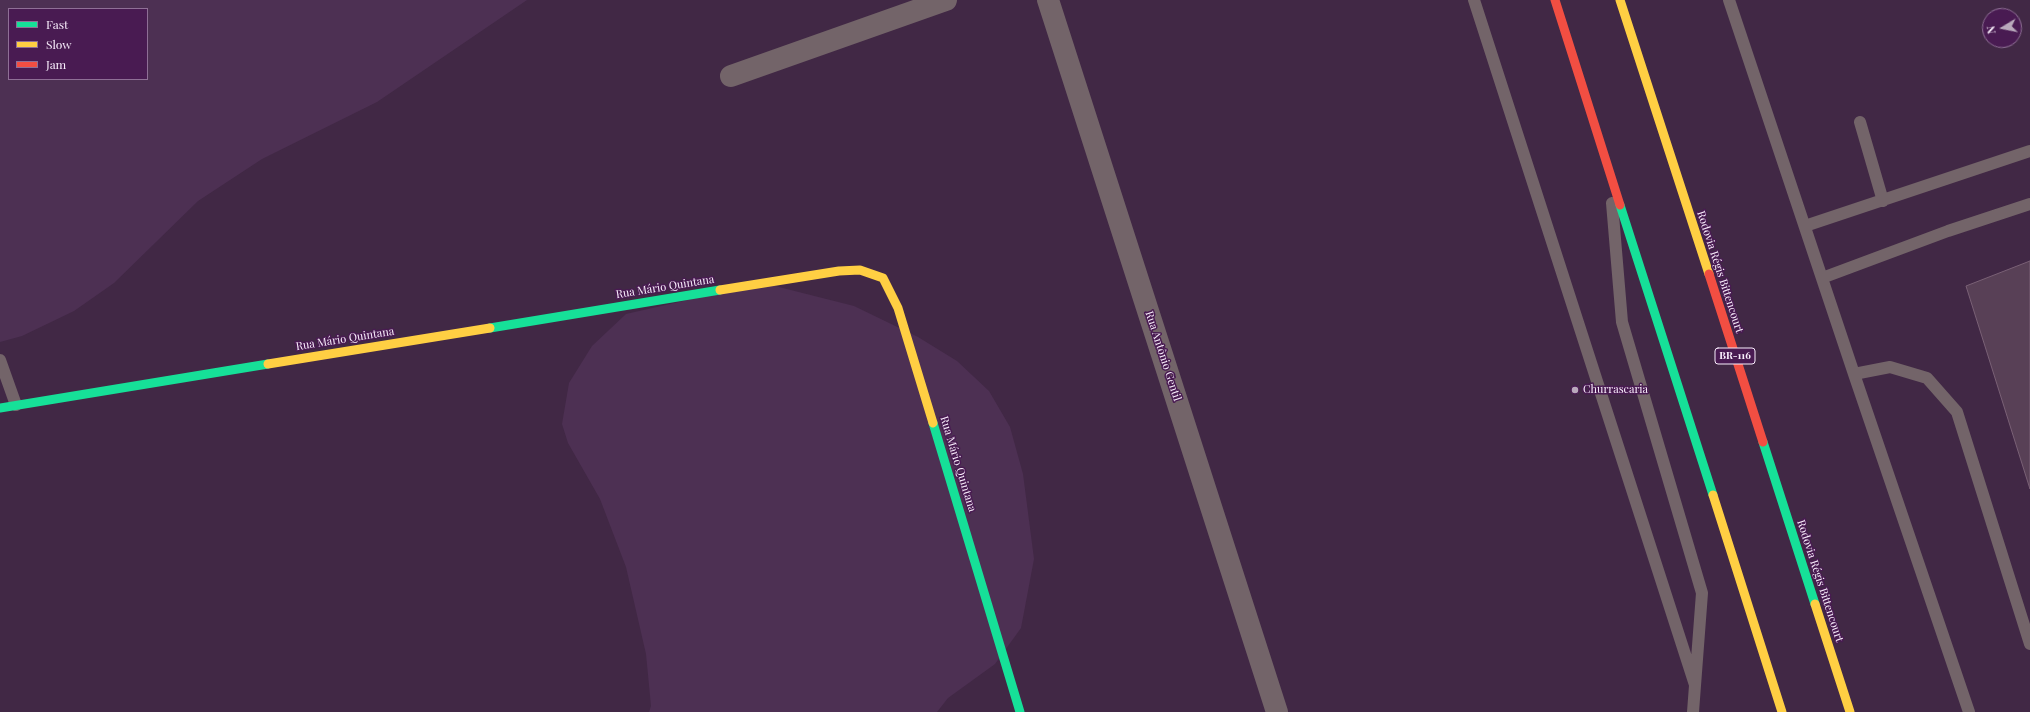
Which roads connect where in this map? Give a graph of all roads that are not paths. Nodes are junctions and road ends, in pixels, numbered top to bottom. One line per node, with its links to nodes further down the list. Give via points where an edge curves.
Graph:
1 (946, 0): 7 (street)
2 (1048, 0): 22 (street, Rua Antônio Gentil)
3 (1474, 0): 20 (lane)
4 (1555, 0): 10 (main road)
5 (1620, 0): 25 (main road, Rodovia Régis Bittencourt / BR-116)
6 (1729, 0): 13 (lane)
7 (731, 76)
8 (1860, 122): 11 (lane)
9 (2030, 151): 11 (lane)
10 (1609, 170): 20 (lane, via 1622,322 1702,593); 24 (main road)
11 (1883, 201): 13 (lane)
12 (2030, 204): 14 (lane, via 1948,231)
13 (1805, 226): 14 (lane)
14 (1822, 278): 16 (lane)
15 (0, 360): 17 (lane)
16 (1854, 374): 19 (lane, via 1890,367 1927,378 1958,412); 26 (lane)
17 (16, 405): 18 (main road, Rua Mário Quintana); 21 (main road, Rua Mário Quintana, via 839,271 860,270 883,278 898,308)
18 (0, 408)
19 (2030, 644)
20 (1695, 685): 23 (lane)
21 (1020, 712)
22 (1277, 712)
23 (1693, 712)
24 (1782, 712)
25 (1850, 712)
26 (1969, 712)

